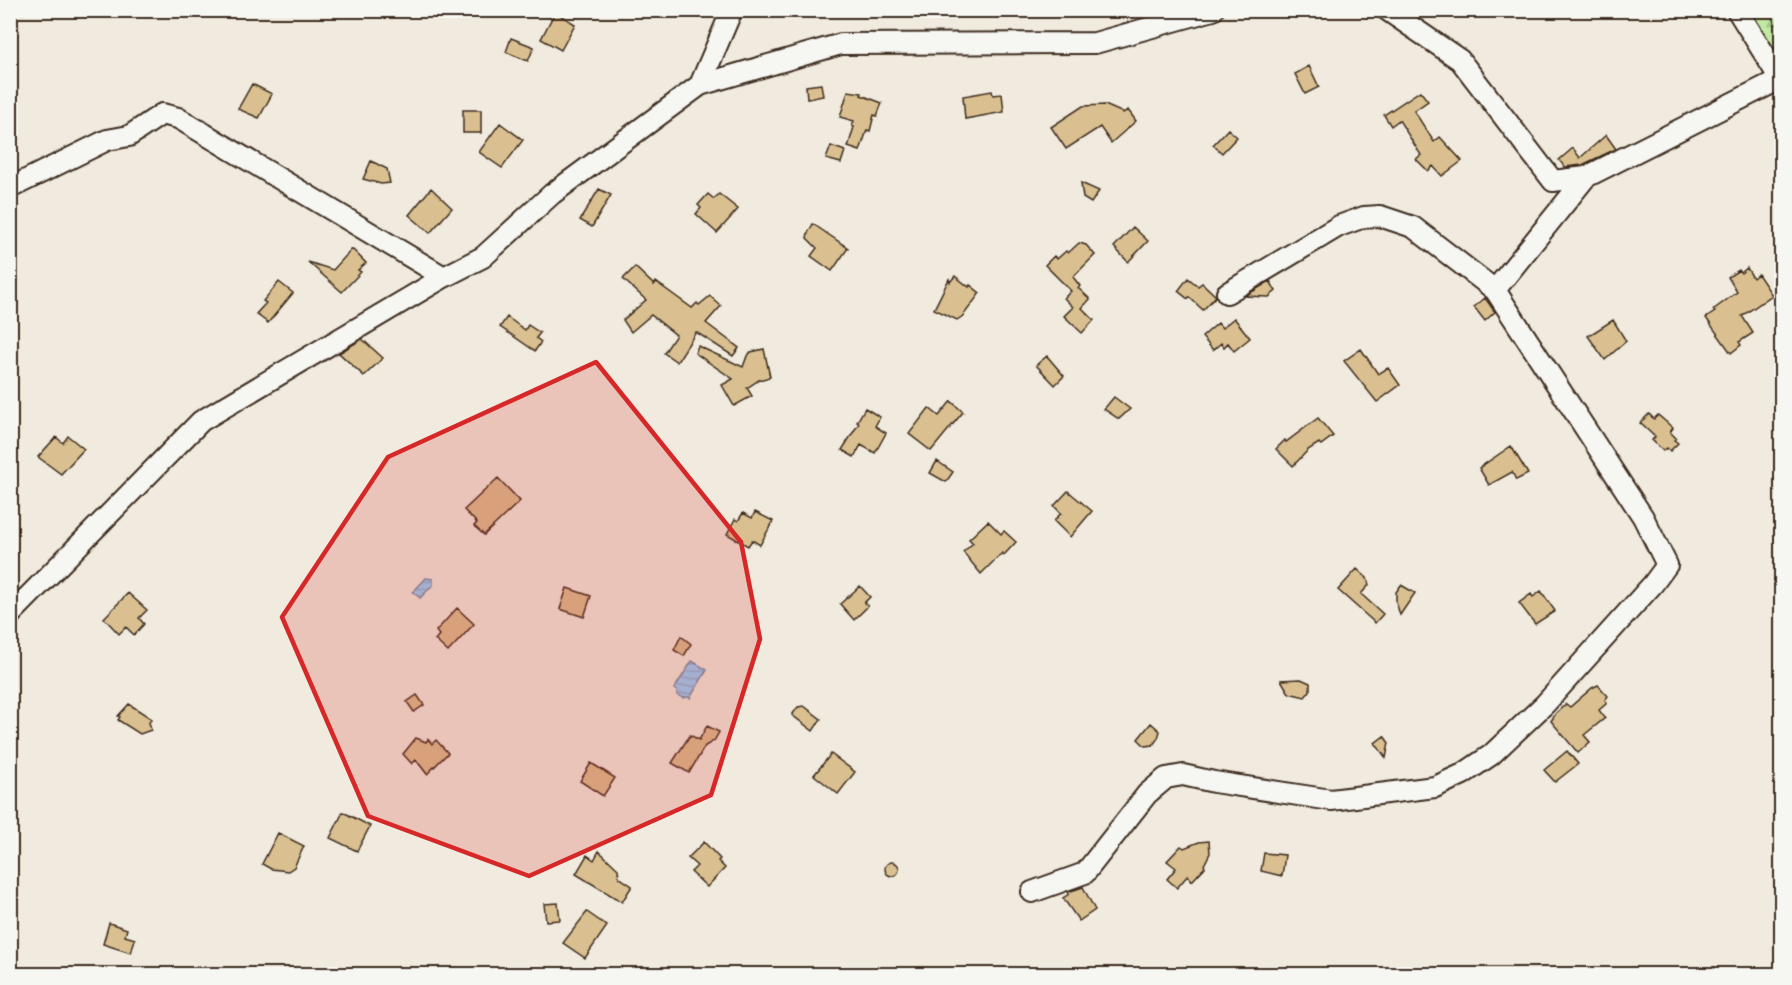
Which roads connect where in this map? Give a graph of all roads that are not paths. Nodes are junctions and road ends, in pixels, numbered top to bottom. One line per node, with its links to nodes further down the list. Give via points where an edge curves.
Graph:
1 (732, 10): 6 (street)
2 (1213, 10): 6 (street, via 1095,43 842,44)
3 (1387, 10): 7 (street, via 1460,60 1553,181)
4 (1737, 10): 5 (street)
5 (1781, 78): 7 (street)
6 (700, 85): 9 (street, via 552,194 483,257)
7 (1586, 177): 10 (street)
8 (10, 188): 9 (street, via 106,140 129,136 162,114 178,118)
9 (444, 277): 12 (street, via 201,421)
10 (1495, 290): 11 (street, via 1413,227 1380,216 1339,226); 13 (street, via 1643,517 1667,565 1653,584 1545,704 1491,755 1463,774 1435,787 1331,801 1183,775 1166,778 1146,794 1085,873)
11 (1227, 293)
12 (10, 615)
13 (1032, 892)

